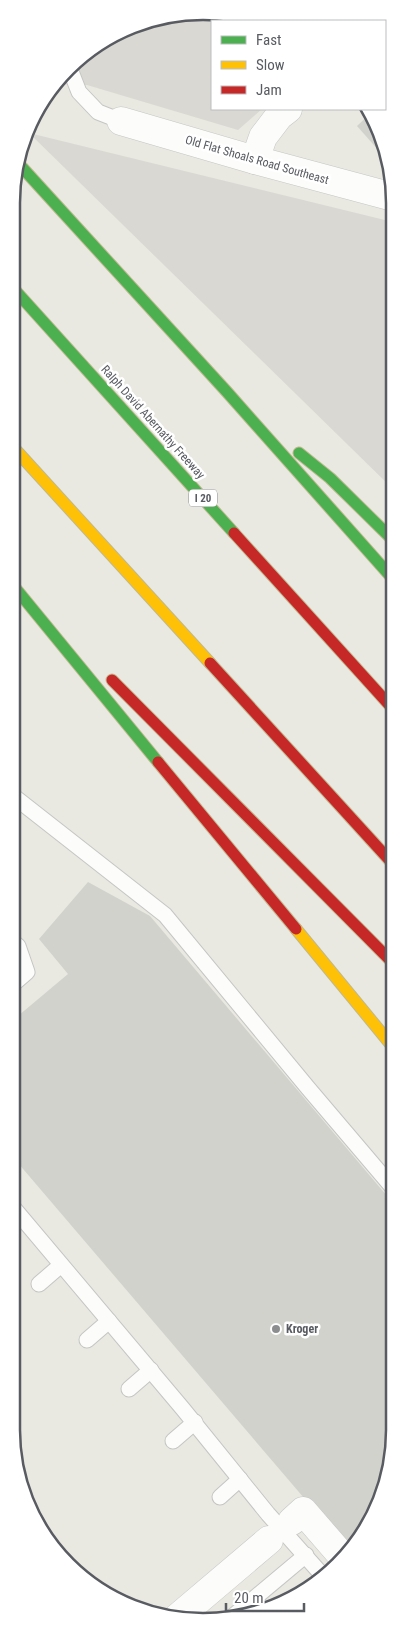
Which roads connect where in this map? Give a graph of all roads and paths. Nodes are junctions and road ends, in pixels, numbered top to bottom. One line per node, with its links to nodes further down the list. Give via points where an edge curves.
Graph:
1 (72, 75): 3 (lane, via 79,92 98,112)
2 (287, 110): 4 (street, via 263,137)
3 (121, 121): 4 (street, Old Flat Shoals Road Southeast)
4 (255, 160): 6 (street, Old Flat Shoals Road Southeast)
5 (24, 169): 8 (highway)
6 (386, 195)
7 (20, 296): 16 (highway, Ralph David Abernathy Freeway / I 20)
8 (227, 392): 10 (highway, via 330,478); 11 (highway)
9 (20, 455): 18 (highway)
10 (386, 533)
11 (386, 572)
12 (20, 588): 14 (highway)
13 (20, 594): 22 (highway)
14 (76, 644)
15 (104, 672): 20 (highway)
16 (386, 701)
17 (20, 801): 23 (lane, via 165,915)
18 (386, 856)
19 (20, 952): 21 (lane, via 27,972)
20 (386, 956)
21 (20, 978)
22 (386, 1038)
23 (386, 1180)
24 (20, 1218): 25 (lane)
25 (61, 1265): 26 (lane); 27 (lane)
26 (39, 1284)
27 (109, 1321): 28 (lane); 29 (lane)
28 (87, 1340)
29 (151, 1370): 30 (lane); 31 (lane)
30 (129, 1389)
31 (195, 1422): 32 (lane); 33 (lane)
32 (173, 1441)
33 (240, 1479): 34 (lane); 38 (lane)
34 (220, 1497)
35 (292, 1521): 37 (street, via 303,1510)
36 (269, 1540): 41 (street)
37 (339, 1553)
38 (306, 1555): 39 (lane); 40 (lane)
39 (319, 1571)
40 (242, 1608)
41 (184, 1612)

